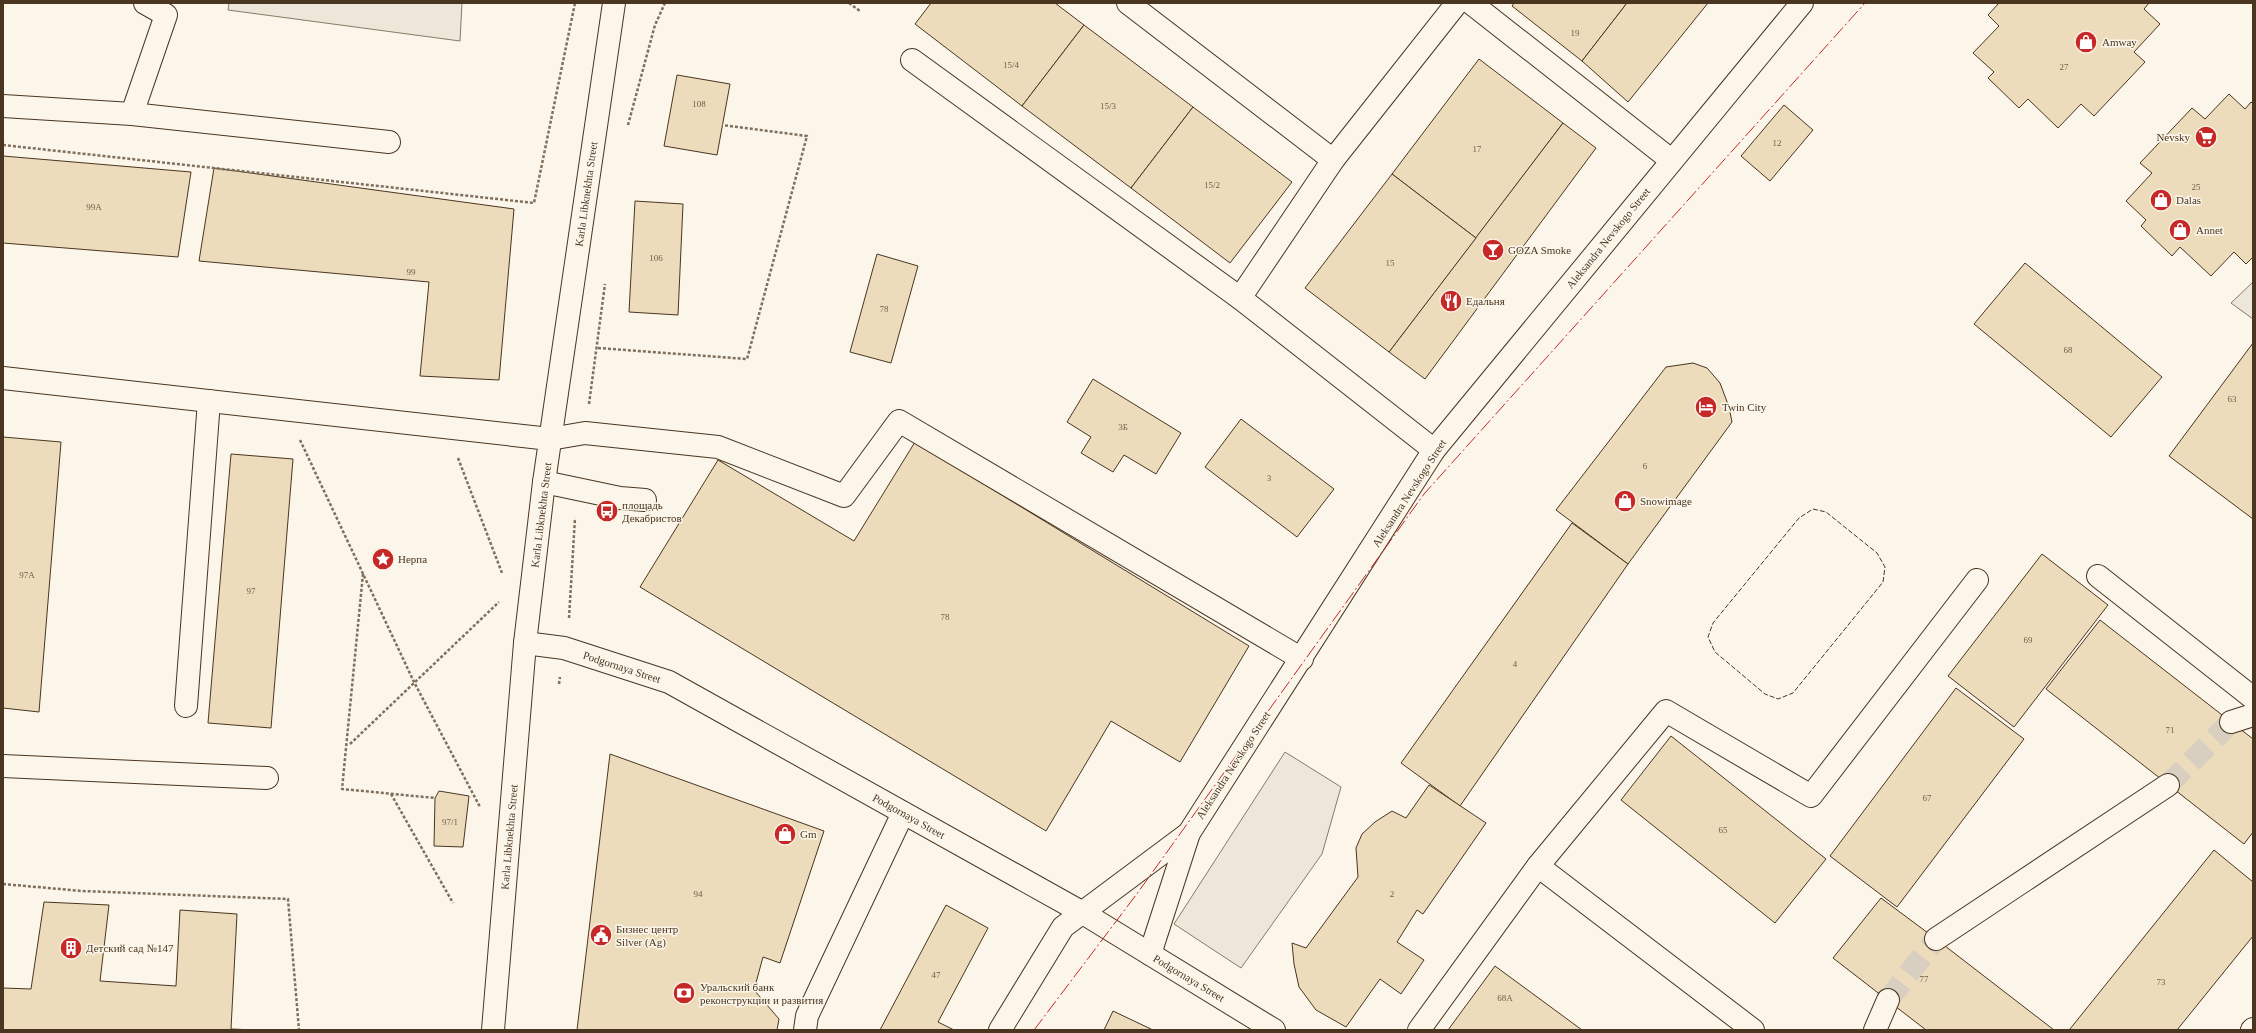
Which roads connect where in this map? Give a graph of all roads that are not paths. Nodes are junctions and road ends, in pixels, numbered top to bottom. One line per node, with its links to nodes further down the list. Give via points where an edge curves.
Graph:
1 (145, 3): 9 (street, via 166,15)
2 (614, 3): 17 (street, Karla Libknekhta Street)
3 (1128, 3): 11 (street)
4 (1457, 3): 11 (street)
5 (1471, 3): 12 (street)
6 (1802, 3): 12 (street, Aleksandra Nevskogo Street)
7 (912, 60): 13 (street)
8 (3, 106): 9 (street)
9 (132, 114): 10 (street)
10 (389, 142)
11 (1333, 160): 13 (street)
12 (1671, 160): 18 (street, Aleksandra Nevskogo Street)
13 (1240, 298): 18 (street)
14 (11, 379): 15 (street); 16 (street)
15 (3, 396)
16 (209, 401): 17 (street); 26 (street)
17 (550, 439): 19 (street, Karla Libknekhta Street); 24 (street, via 585,433 718,446 844,496 899,421)
18 (1434, 450): 24 (street, Aleksandra Nevskogo Street)
19 (544, 482): 20 (street, via 620,498); 23 (street, Karla Libknekhta Street)
20 (645, 500)
21 (2098, 576): 25 (street)
22 (1977, 580): 34 (street, via 1811,796 1666,711)
23 (526, 643): 32 (street, Podgornaya Street, via 564,648 669,682); 39 (street, Karla Libknekhta Street)
24 (1302, 659): 33 (street, Aleksandra Nevskogo Street)
25 (2253, 698)
26 (186, 706)
27 (2253, 715): 28 (street)
28 (2231, 722)
29 (3, 766): 30 (street)
30 (267, 778)
31 (2168, 785): 36 (street)
32 (903, 813): 35 (street, Podgornaya Street); 40 (street, via 807,1016)
33 (1189, 833): 35 (street); 37 (street, Aleksandra Nevskogo Street)
34 (1538, 866): 43 (street); 44 (street)
35 (1082, 914): 37 (street, Podgornaya Street); 41 (street, via 1063,927)
36 (1936, 939)
37 (1150, 954): 42 (street, Podgornaya Street)
38 (1888, 1000): 45 (street)
39 (493, 1030)
40 (805, 1030)
41 (1000, 1030)
42 (1274, 1030)
43 (1419, 1030)
44 (1752, 1030)
45 (1875, 1030)

